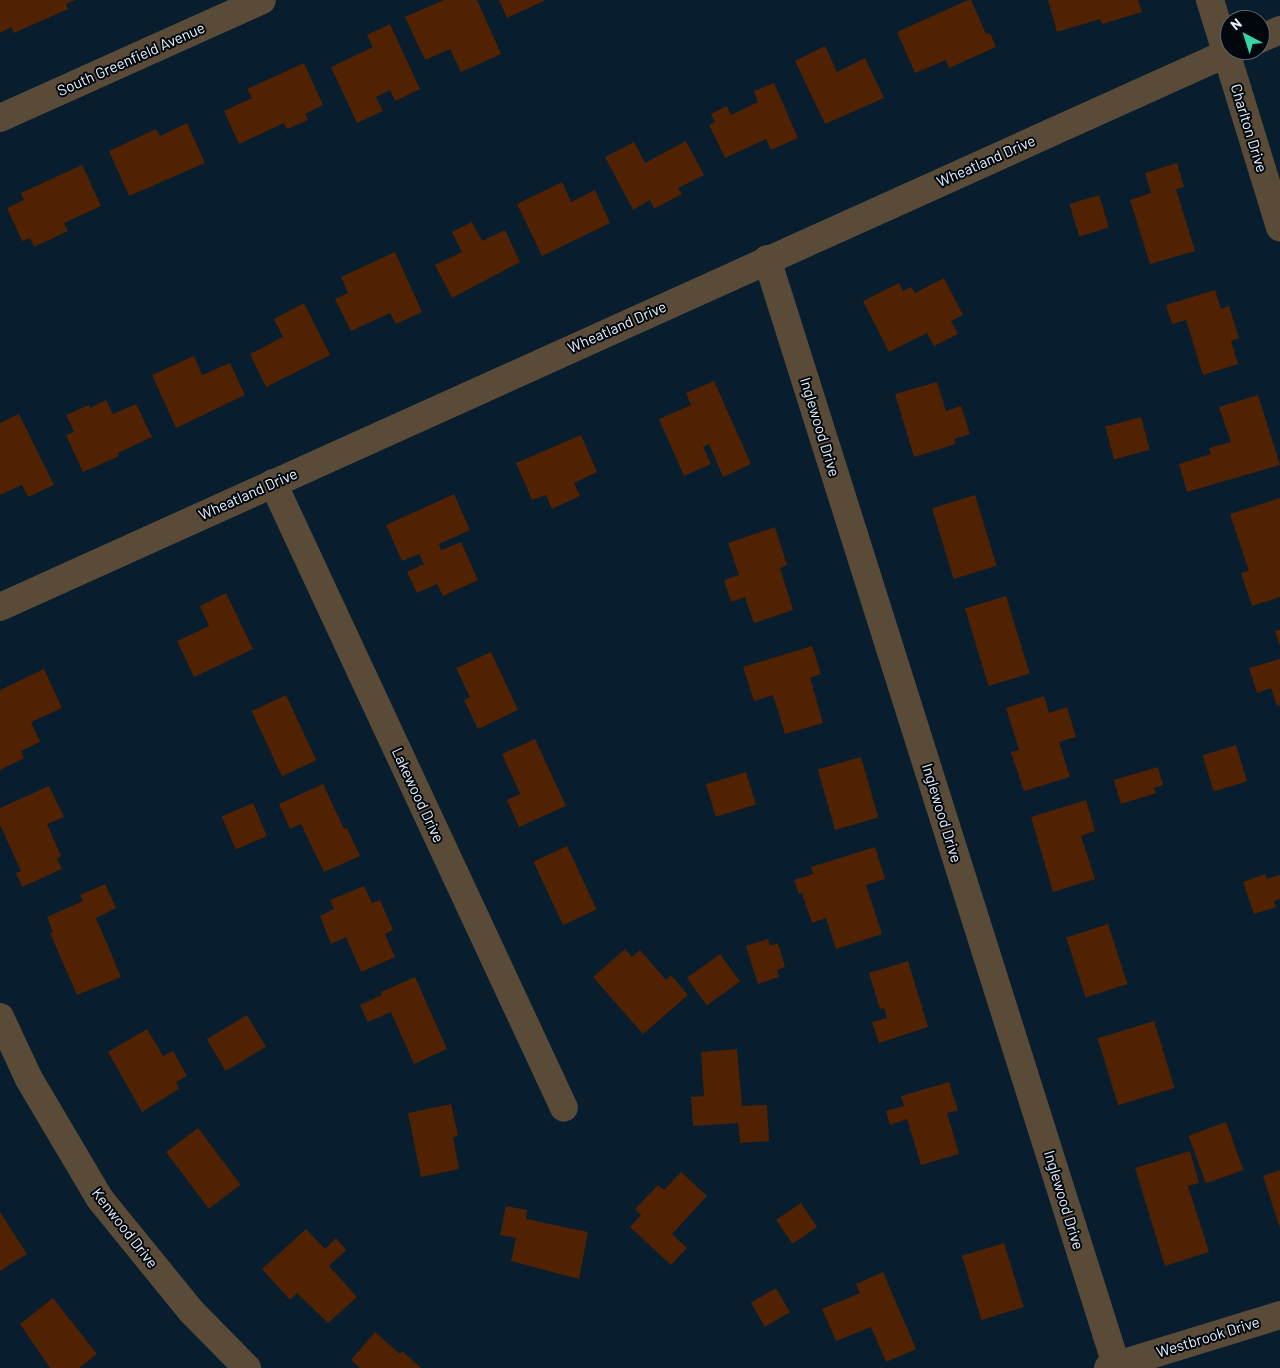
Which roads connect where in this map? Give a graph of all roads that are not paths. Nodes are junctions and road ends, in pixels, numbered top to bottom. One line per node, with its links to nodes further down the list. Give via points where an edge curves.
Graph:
1 (262, 0): 6 (street, South Greenfield Avenue)
2 (1210, 0): 3 (street, Charlton Drive)
3 (1220, 26)
4 (1220, 56): 8 (street, Wheatland Drive)
5 (1232, 60): 7 (street, Charlton Drive)
6 (0, 118)
7 (1280, 227)
8 (767, 259): 9 (street, Wheatland Drive); 14 (street, Inglewood Drive)
9 (273, 483): 10 (street, Wheatland Drive); 12 (street, Lakewood Drive)
10 (0, 607)
11 (0, 1017): 15 (street, Kenwood Drive, via 29,1079 100,1199 191,1311)
12 (564, 1108)
13 (1280, 1315): 14 (street, Westbrook Drive)
14 (1113, 1367)
15 (247, 1368)

